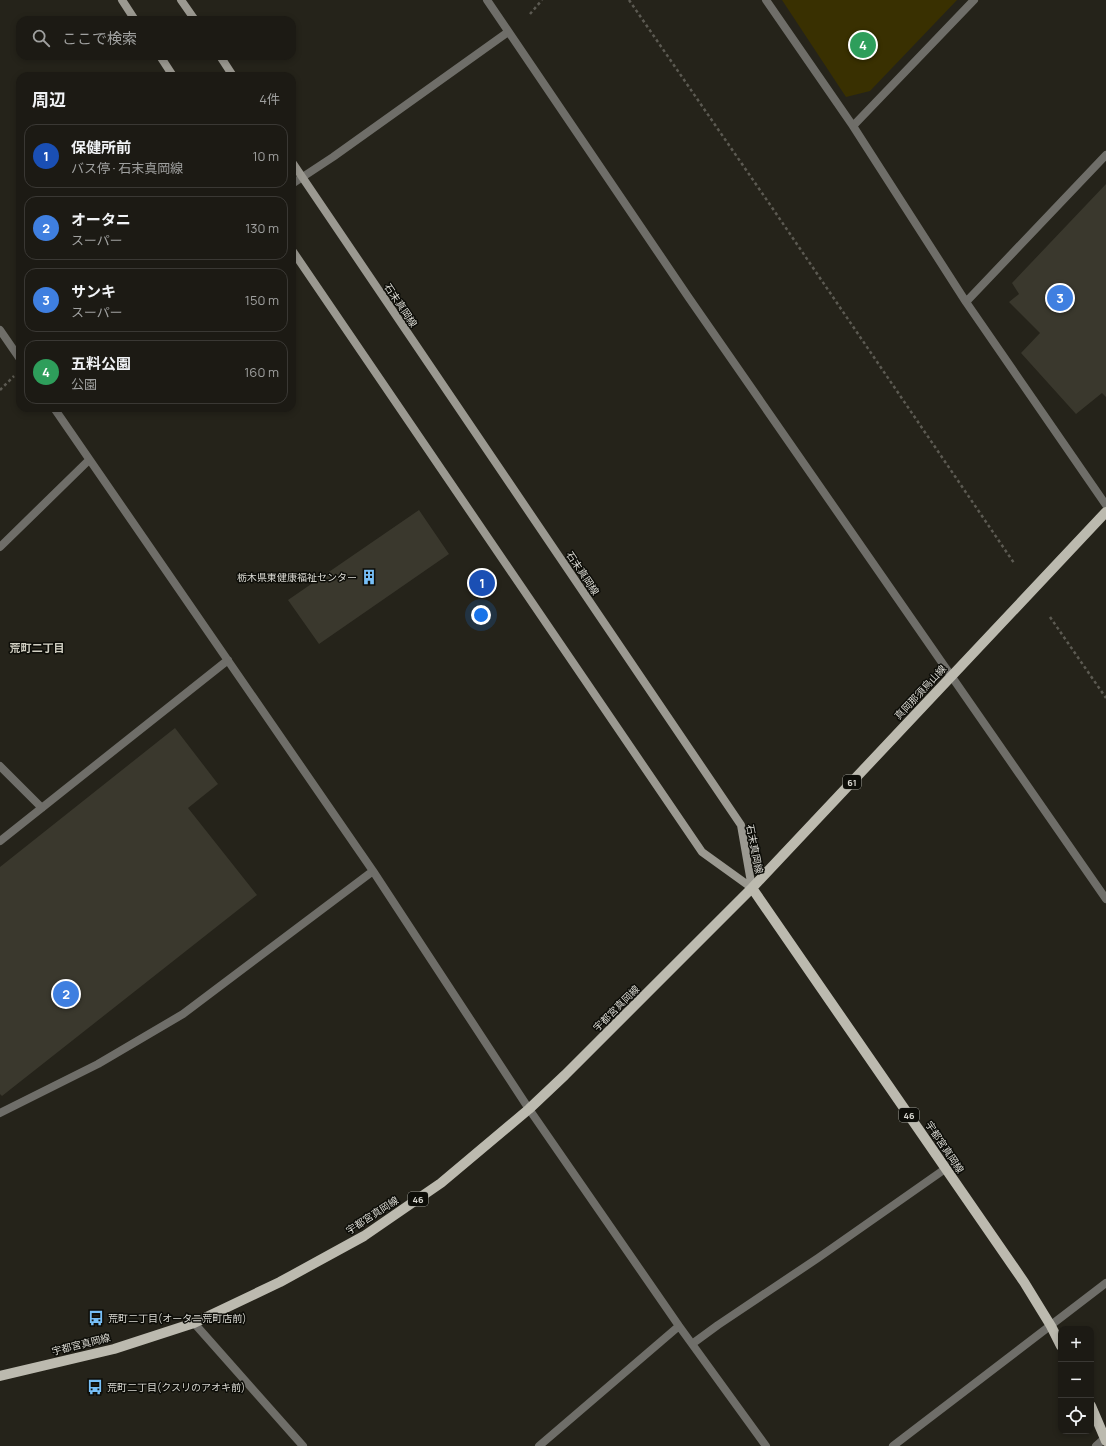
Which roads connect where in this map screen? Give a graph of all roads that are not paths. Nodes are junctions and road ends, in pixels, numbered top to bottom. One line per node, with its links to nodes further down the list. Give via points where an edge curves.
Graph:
1 (122, 0): 6 (main road)
2 (181, 0): 7 (main road)
3 (487, 0): 8 (street)
4 (766, 0): 13 (street)
5 (974, 0): 13 (street)
6 (132, 16)
7 (192, 16)
8 (508, 32): 16 (street); 28 (street)
9 (163, 60): 11 (main road)
10 (223, 60): 12 (main road)
11 (171, 72)
12 (230, 72)
13 (853, 126): 19 (street)
14 (1106, 155): 19 (street)
15 (296, 168): 16 (main road, 石末真岡線)
16 (302, 177): 17 (street); 33 (main road, 石末真岡線, via 741,825)
17 (296, 181)
18 (296, 256): 33 (main road, 石末真岡線, via 702,852)
19 (966, 302): 24 (street)
20 (0, 330): 21 (street)
21 (16, 352)
22 (57, 412): 23 (street)
23 (89, 460): 26 (street); 27 (street)
24 (1106, 505)
25 (1106, 512): 28 (main road, 真岡那須烏山線 / 61)
26 (0, 547)
27 (228, 660): 30 (street); 32 (street)
28 (952, 676): 33 (main road, 真岡那須烏山線 / 61); 34 (street)
29 (0, 766): 30 (street)
30 (42, 808): 31 (street)
31 (0, 841)
32 (373, 872): 35 (street); 36 (street, via 183,1014 98,1064)
33 (752, 888): 35 (main road, 宇都宮真岡線 / 46); 37 (main road, 宇都宮真岡線 / 46)
34 (1106, 899)
35 (529, 1109): 39 (main road, 宇都宮真岡線 / 46, via 441,1183 364,1236 280,1282); 40 (street)
36 (0, 1113)
37 (945, 1169): 41 (main road, 宇都宮真岡線 / 46, via 1024,1282); 43 (street)
38 (1106, 1283): 41 (street)
39 (194, 1323): 44 (main road, 宇都宮真岡線 / 46, via 114,1349); 47 (street)
40 (679, 1326): 43 (street); 48 (street)
41 (1051, 1326): 42 (main road, 宇都宮真岡線 / 46); 50 (street)
42 (1058, 1340)
43 (692, 1344): 49 (street)
44 (0, 1376)
45 (1094, 1413): 46 (main road)
46 (1106, 1439): 51 (street)
47 (304, 1446)
48 (539, 1446)
49 (766, 1446)
50 (893, 1446)
51 (1096, 1446)

